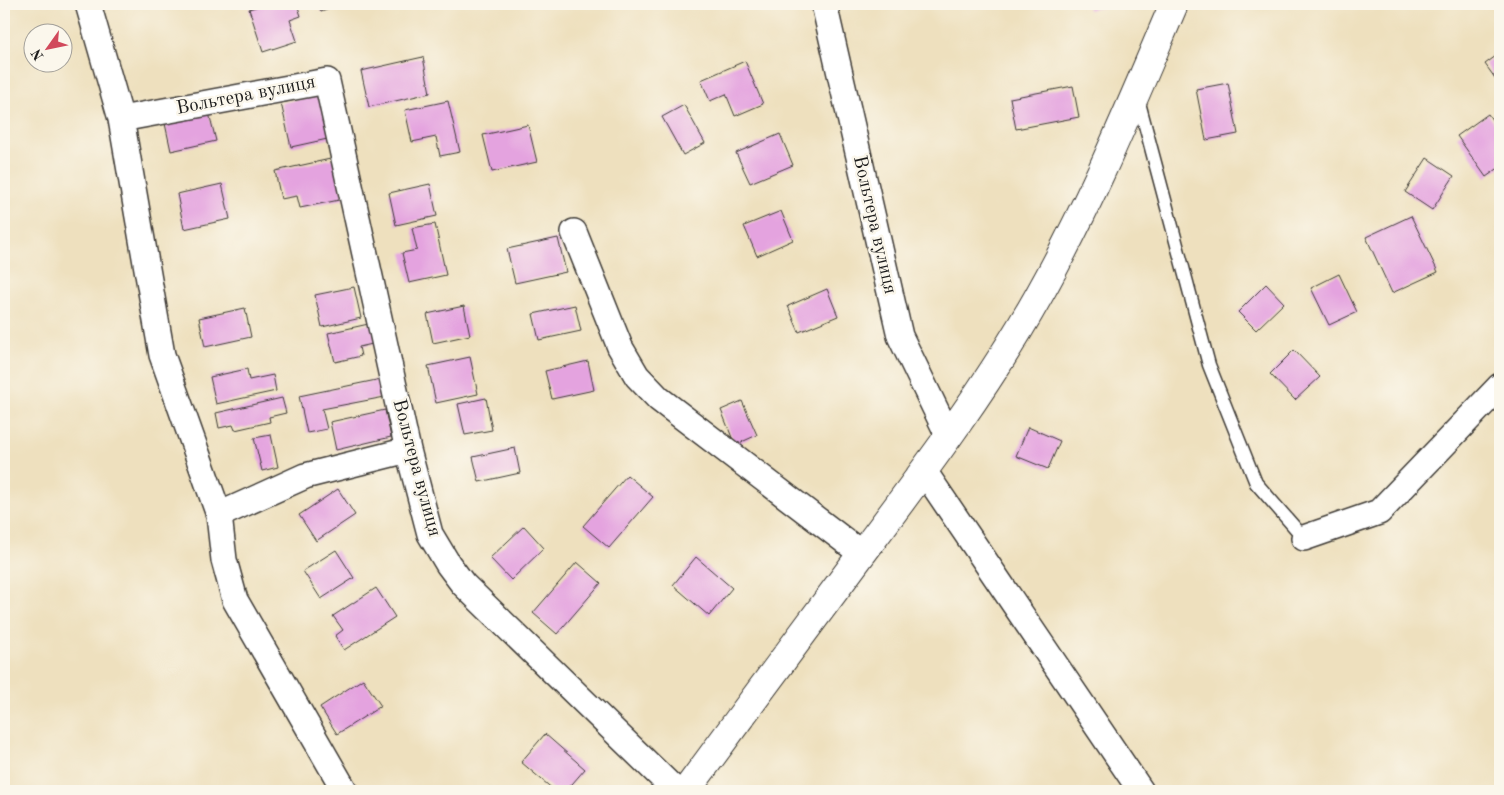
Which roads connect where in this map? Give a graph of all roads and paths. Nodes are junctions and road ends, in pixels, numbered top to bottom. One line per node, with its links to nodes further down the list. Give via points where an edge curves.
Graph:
1 (88, 4): 5 (street)
2 (824, 4): 8 (street, Вольтера вулиця, via 900,336)
3 (1174, 4): 4 (main road)
4 (1136, 92): 8 (main road, via 1073,232 1038,298); 12 (lane, via 1208,365 1256,483)
5 (121, 119): 9 (street, Вольтера вулиця, via 327,80); 11 (street, via 162,355)
6 (574, 232): 13 (street, via 620,347 637,376 659,400)
7 (1500, 386): 12 (street, via 1378,512)
8 (949, 437): 10 (main road)
9 (408, 450): 11 (street, via 305,476); 15 (street, Вольтера вулиця, via 430,534 463,584)
10 (924, 471): 13 (main road); 17 (street)
11 (219, 515): 14 (street, via 224,560 235,600)
12 (1304, 538)
13 (862, 554): 16 (main road)
14 (345, 791)
15 (676, 791)
16 (686, 791)
17 (1141, 791)

